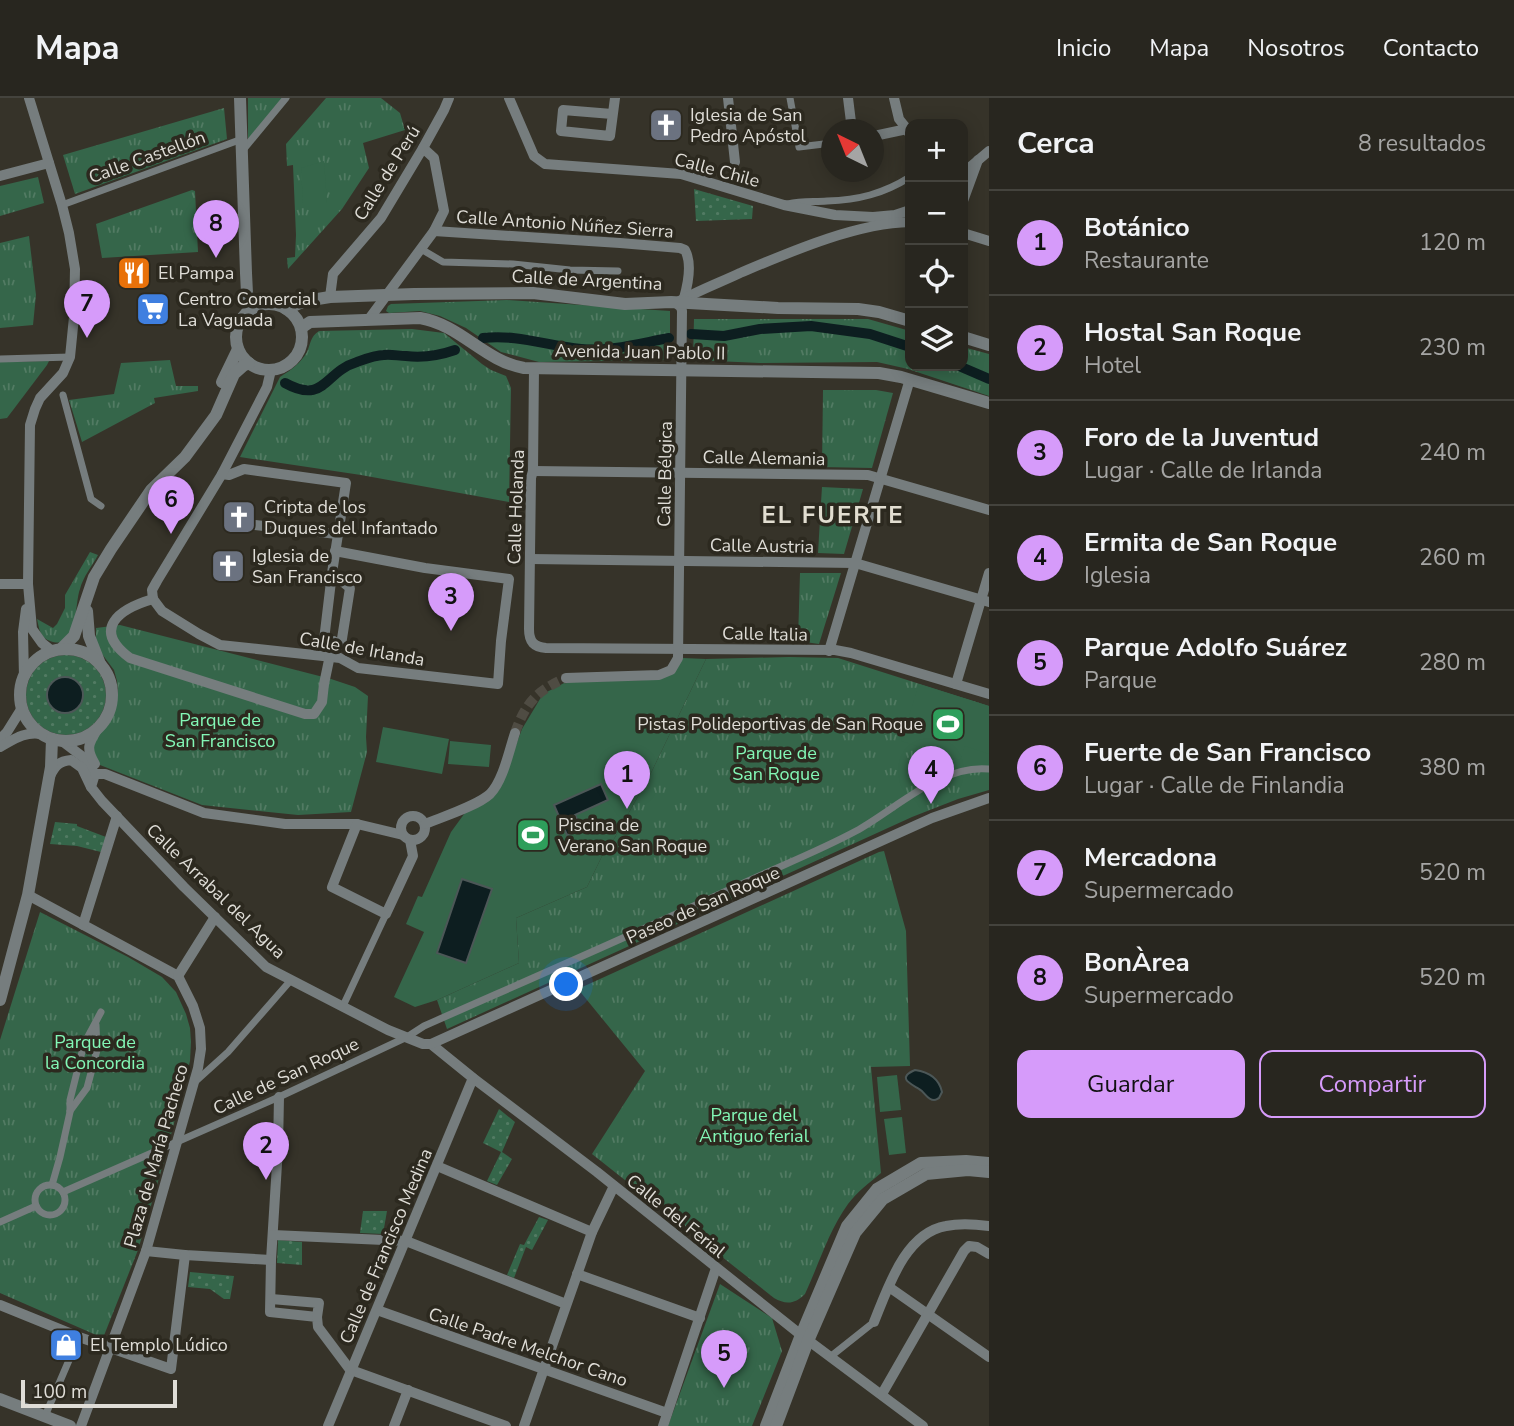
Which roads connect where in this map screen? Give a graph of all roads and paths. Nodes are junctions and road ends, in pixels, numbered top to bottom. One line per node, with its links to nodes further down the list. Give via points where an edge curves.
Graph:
1 (29, 98): 22 (street)
2 (240, 98): 16 (street)
3 (286, 98): 16 (street)
4 (449, 98): 18 (street, Calle de Perú)
5 (509, 98): 28 (street, Calle Chile, via 534,156 545,163 681,174)
6 (615, 98): 11 (street)
7 (728, 98): 21 (street)
8 (790, 98): 17 (street, via 799,147)
9 (848, 98): 12 (street)
10 (894, 98): 13 (street)
11 (612, 114): 11 (street, via 563,110 561,131 610,136)
12 (851, 119)
13 (905, 127)
14 (905, 132): 15 (street)
15 (884, 135)
16 (242, 144): 27 (street, Calle Castellón); 41 (street, via 247,293)
17 (821, 144)
18 (423, 148): 31 (street, via 434,158 444,211); 39 (street, Calle de Perú, via 381,218 332,274)
19 (989, 151): 20 (street)
20 (978, 160): 23 (street); 26 (street)
21 (735, 162)
22 (49, 163): 24 (street); 27 (street)
23 (968, 169)
24 (0, 176)
25 (905, 180): 28 (street, Calle Chile, via 868,197)
26 (968, 187)
27 (62, 205): 49 (street, via 75,269)
28 (784, 205): 29 (street, via 835,215 873,217)
29 (905, 212)
30 (905, 222): 40 (street, Calle de Argentina, via 835,237)
31 (435, 231): 34 (street); 40 (street, Calle Antonio Núñez Sierra, via 680,248 689,259 687,288)
32 (968, 235): 33 (street)
33 (989, 241)
34 (421, 249): 35 (street); 36 (street, via 443,262)
35 (404, 271): 37 (street, via 404,283); 38 (street)
36 (618, 271)
37 (414, 294): 38 (street, Calle de Argentina); 40 (street, Calle de Argentina, via 533,293 625,304)
38 (385, 295): 39 (street, Calle de Argentina); 43 (street)
39 (330, 297): 42 (street, Calle de Argentina)
40 (680, 300): 44 (street, via 739,307 867,310); 54 (street, Calle Bélgica)
41 (252, 309): 42 (street, via 269,304); 48 (street, via 240,322)
42 (286, 309): 45 (street)
43 (369, 319): 45 (street, Avenida Juan Pablo II, via 310,322); 52 (street, Avenida Juan Pablo II, via 434,321 499,360)
44 (905, 320)
45 (301, 328): 53 (street, via 295,357)
46 (968, 339): 47 (street)
47 (989, 345)
48 (238, 349): 51 (street); 58 (street)
49 (70, 357): 50 (street); 74 (street, via 63,373 40,398 30,425)
50 (0, 359)
51 (249, 363): 53 (street); 58 (street, via 234,374)
52 (534, 368): 54 (street, Avenida Juan Pablo II); 59 (street, Calle Holanda)
53 (271, 370): 61 (street, via 267,387)
54 (682, 370): 55 (street, Avenida Juan Pablo II, via 864,372); 60 (street, Calle Bélgica)
55 (910, 379): 57 (street, Avenida Juan Pablo II); 62 (street)
56 (63, 395): 63 (street, via 91,499)
57 (989, 403)
58 (202, 434): 75 (street, via 151,490)
59 (533, 471): 60 (street, Calle Alemania); 68 (street, Calle Holanda)
60 (680, 473): 62 (street, Calle Alemania); 69 (street, Calle Bélgica)
61 (222, 474): 66 (street, via 244,469 346,483); 76 (street, via 152,590)
62 (880, 478): 64 (street, Calle Alemania); 70 (street)
63 (101, 506)
64 (989, 510)
65 (256, 525): 66 (street)
66 (337, 534): 67 (street)
67 (335, 551): 71 (street); 83 (street, Calle de Irlanda, via 509,579 498,684 358,668)
68 (530, 559): 69 (street, Calle Austria); 79 (street, Calle Holanda, via 529,634)
69 (680, 561): 70 (street, Calle Austria); 80 (street, Calle Bélgica)
70 (855, 563): 77 (street, Calle Austria); 82 (street)
71 (332, 573): 78 (street); 78 (street, via 350,588)
72 (989, 573): 77 (street)
73 (0, 583): 74 (street)
74 (28, 584): 81 (street, via 32,629 42,643); 85 (street)
75 (88, 593): 81 (street, via 74,636); 84 (street, via 89,636)
76 (153, 599): 83 (street, Calle de Irlanda, via 162,611 220,645); 83 (street, via 126,609 113,622 118,648 131,658 314,714 323,702)
77 (985, 601): 87 (street)
78 (333, 642): 83 (street)
79 (535, 645): 80 (street, Calle Italia)
80 (679, 649): 82 (street, Calle Italia); 86 (street, via 671,670 659,675)
81 (57, 650): 84 (street, via 83,652); 85 (street, via 39,658)
82 (829, 651): 87 (street, Calle Italia, via 851,653)
83 (330, 657)
84 (101, 664): 90 (street, via 113,692)
85 (24, 677): 89 (street)
86 (566, 678)
87 (956, 684): 88 (street, Calle Italia)
88 (989, 694)
89 (22, 708): 92 (street); 93 (street, via 29,722)
90 (97, 730): 93 (street, via 85,737); 97 (street, via 88,746)
91 (515, 733): 102 (street, via 491,793)
92 (0, 738)
93 (59, 740): 94 (street, via 32,732); 96 (street); 97 (street)
94 (0, 747)
95 (989, 769): 114 (street, Calle de San Roque, via 957,773 927,785 857,830)
96 (50, 771): 98 (street, Calle Arrabal del Agua, via 71,760 82,768); 104 (street)
97 (100, 774): 98 (street); 101 (street, via 204,813 285,824)
98 (91, 787): 100 (street, Calle Arrabal del Agua)
99 (989, 798): 115 (street, Paseo de San Roque, via 932,818)
100 (117, 816): 106 (street, Calle Arrabal del Agua); 107 (street)
101 (357, 824): 103 (street); 105 (street, via 332,887)
102 (425, 824): 103 (street, via 423,835 416,840); 103 (street, via 419,817 406,818 401,825)
103 (406, 837): 105 (street, via 413,856)
104 (28, 895): 107 (street); 110 (street)
105 (386, 914): 111 (street)
106 (215, 917): 108 (street); 109 (street, Calle Arrabal del Agua, via 266,967)
107 (83, 925): 108 (street)
108 (178, 976): 117 (street, Plaza de María Pacheco, via 200,1028)
109 (291, 980): 111 (street, Calle Arrabal del Agua); 117 (street, via 229,1052)
110 (0, 1000)
111 (343, 1006): 114 (street, Calle Arrabal del Agua)
112 (101, 1012): 113 (street)
113 (95, 1023): 119 (street, via 83,1044); 119 (street, via 97,1050 87,1088)
114 (407, 1037): 115 (street, Calle del Ferial); 118 (street, Calle de San Roque)
115 (431, 1044): 116 (street, Calle del Ferial)
116 (473, 1078): 122 (street, Calle de Francisco Medina); 125 (street, Calle del Ferial)
117 (194, 1082): 120 (street, Plaza de María Pacheco)
118 (279, 1097): 120 (street, Calle de San Roque); 131 (street)
119 (70, 1112): 124 (street)
120 (178, 1142): 126 (street, Calle de San Roque); 133 (street, Plaza de María Pacheco)
121 (989, 1163): 147 (street, via 921,1163 877,1189 847,1226)
122 (437, 1166): 130 (street); 132 (street, Calle de Francisco Medina)
123 (989, 1172): 147 (street, via 926,1174 883,1199 856,1233)
124 (52, 1185): 126 (street); 127 (street, via 36,1193)
125 (614, 1186): 130 (street); 137 (street, Calle del Ferial)
126 (63, 1192): 127 (street, via 65,1201 55,1214 48,1215)
127 (36, 1206): 128 (street)
128 (0, 1222)
129 (989, 1226): 139 (street, via 943,1226 924,1235 900,1264)
130 (592, 1233): 138 (street)
131 (273, 1235): 132 (street); 136 (street)
132 (406, 1241): 140 (street); 142 (street, Calle de Francisco Medina)
133 (146, 1251): 135 (street); 148 (street, Plaza de María Pacheco)
134 (989, 1254): 143 (street, via 969,1246)
135 (185, 1255): 136 (street); 148 (street, via 171,1369)
136 (271, 1260): 152 (street, via 270,1312 317,1317 318,1327)
137 (716, 1268): 144 (street); 147 (street, Calle del Ferial)
138 (577, 1274): 140 (street); 144 (street)
139 (889, 1287): 143 (street); 145 (street)
140 (566, 1304): 151 (street)
141 (0, 1305): 146 (street)
142 (377, 1311): 151 (street, Calle Padre Melchor Cano); 152 (street, Calle de Francisco Medina)
143 (927, 1315): 150 (street); 154 (street)
144 (700, 1318): 156 (street)
145 (874, 1322): 149 (street)
146 (79, 1337): 148 (street); 157 (street)
147 (804, 1338): 149 (street, Calle del Ferial); 165 (street); 166 (street)
148 (111, 1347): 159 (street, Plaza de María Pacheco)
149 (831, 1357): 154 (street, Calle del Ferial)
150 (989, 1357)
151 (544, 1368): 156 (street, Calle Padre Melchor Cano); 163 (street)
152 (351, 1371): 153 (street); 160 (street, Calle de Francisco Medina)
153 (408, 1390): 161 (street); 162 (street)
154 (882, 1394): 167 (street, Calle del Ferial)
155 (4, 1400): 157 (street)
156 (667, 1413): 164 (street)
157 (45, 1416): 158 (street)
158 (70, 1426)
159 (81, 1426)
160 (328, 1426)
161 (394, 1426)
162 (506, 1426)
163 (524, 1426)
164 (663, 1426)
165 (766, 1426)
166 (776, 1426)
167 (923, 1426)

